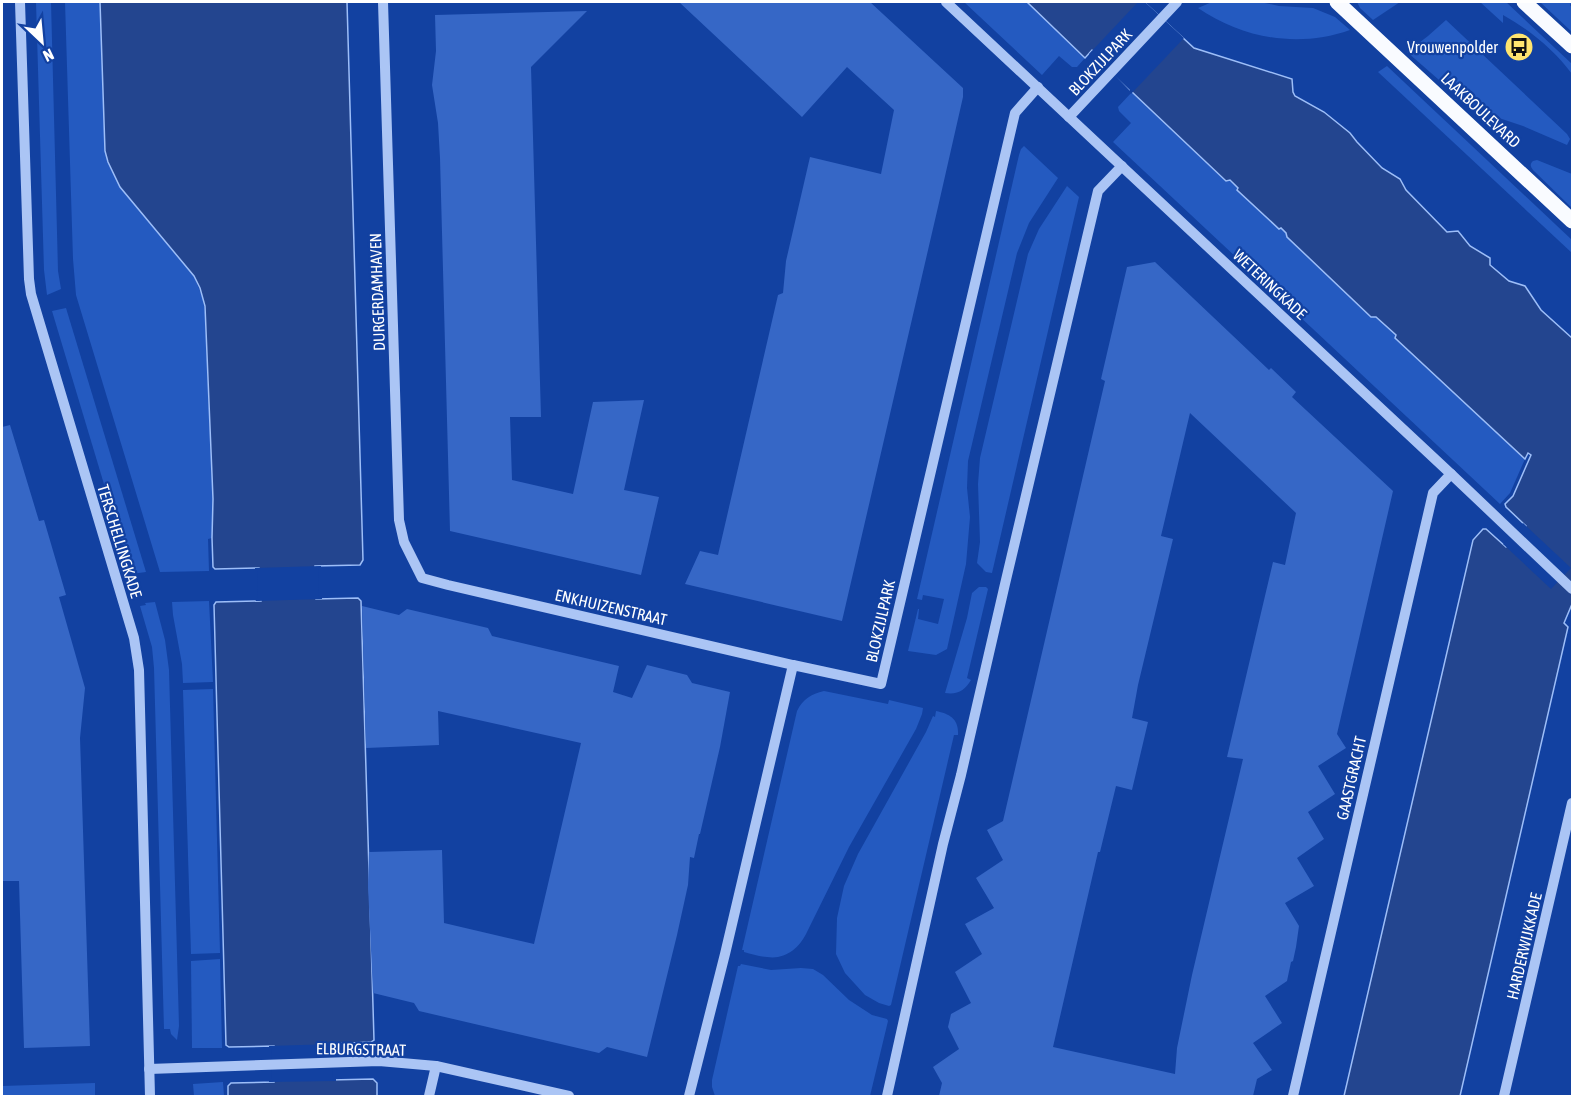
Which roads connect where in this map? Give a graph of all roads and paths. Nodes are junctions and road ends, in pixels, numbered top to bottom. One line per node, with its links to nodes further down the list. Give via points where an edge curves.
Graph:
1 (20, 2): 18 (street, TERSCHELLINGKADE, via 31,294 134,638 139,670)
2 (383, 2): 13 (street, DURGERDAMHAVEN, via 399,520 404,542)
3 (946, 2): 8 (street, WETERINGKADE)
4 (1176, 2): 9 (street, BLOKZIJLPARK)
5 (1337, 2): 11 (main road, LAAKBOULEVARD)
6 (1524, 2): 7 (main road)
7 (1572, 46)
8 (1038, 87): 9 (street, WETERINGKADE); 15 (street, BLOKZIJLPARK, via 1015,113 881,684)
9 (1070, 117): 10 (street, WETERINGKADE)
10 (1122, 166): 12 (street, WETERINGKADE); 23 (street, via 1098,191)
11 (1572, 221)
12 (1451, 474): 14 (street, WETERINGKADE); 24 (street, GAASTGRACHT, via 1433,493)
13 (422, 578): 15 (street, ENKHUIZENSTRAAT)
14 (1572, 589)
15 (793, 665): 22 (street)
16 (1572, 803): 25 (street, HARDERWIJKKADE)
17 (436, 1066): 18 (street, ELBURGSTRAAT, via 379,1061); 20 (street); 21 (street, ELBURGSTRAAT)
18 (149, 1069): 19 (street, TERSCHELLINGKADE)
19 (150, 1096)
20 (429, 1096)
21 (569, 1096)
22 (689, 1096)
23 (887, 1096)
24 (1293, 1096)
25 (1504, 1096)

